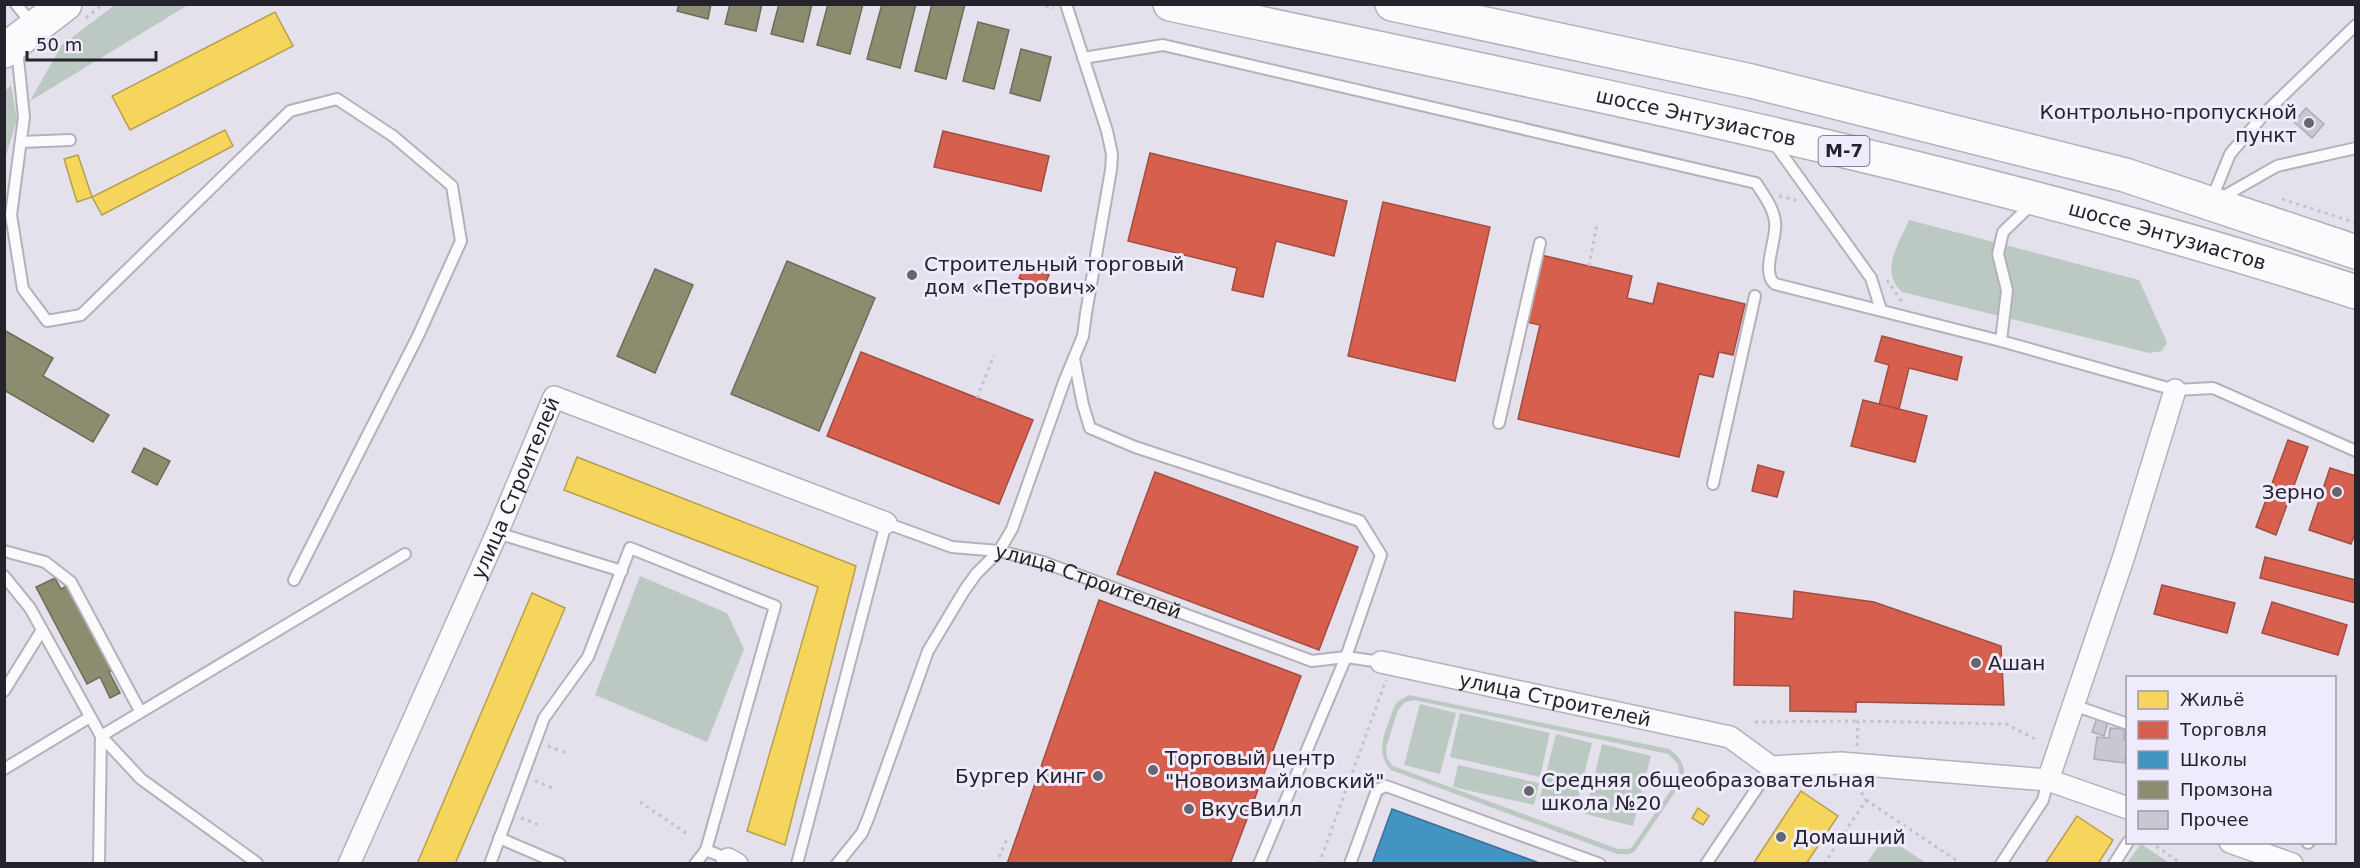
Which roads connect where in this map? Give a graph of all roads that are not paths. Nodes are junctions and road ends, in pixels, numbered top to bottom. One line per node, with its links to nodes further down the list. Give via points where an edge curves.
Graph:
1 (65, 4): 6 (main road)
2 (1066, 4): 7 (lane)
3 (1170, 4): 8 (main road, шоссе Энтузиастов / М-7)
4 (1392, 4): 13 (main road, шоссе Энтузиастов / М-7, via 1751,81 2125,175)
5 (2355, 25): 13 (lane, via 2266,111 2230,154)
6 (18, 31): 10 (lane, via 24,117)
7 (1083, 58): 18 (lane, via 1163,45 1756,183 1775,220 1768,270 1771,281); 20 (lane, via 1112,154 1083,336)
8 (1767, 133): 12 (main road, шоссе Энтузиастов / М-7); 18 (lane, via 1871,278)
9 (70, 141): 10 (lane)
10 (21, 142): 32 (lane, via 11,215 22,289 47,321 81,315 290,111 337,99 393,136 452,186 461,241 418,336)
11 (2355, 148): 13 (lane, via 2277,166)
12 (2038, 198): 16 (main road, шоссе Энтузиастов / М-7); 19 (lane, via 2003,232 1998,254 2007,290)
13 (2210, 204): 15 (main road, шоссе Энтузиастов / М-7)
14 (1540, 243): 22 (lane)
15 (2355, 252)
16 (2355, 292)
17 (1755, 296): 24 (lane)
18 (1881, 310): 19 (lane)
19 (2001, 341): 21 (lane)
20 (1074, 357): 28 (lane, via 1012,529); 34 (lane, via 1090,428 1135,447 1360,521 1382,555)
21 (2175, 390): 23 (lane, via 2213,388); 37 (street)
22 (1499, 423)
23 (2355, 451)
24 (1713, 484)
25 (886, 523): 26 (street, улица Строителей, via 554,397); 28 (lane, улица Строителей, via 952,547); 59 (lane)
26 (497, 533): 30 (lane); 55 (street, улица Строителей)
27 (4, 551): 38 (lane, via 45,562 71,582)
28 (999, 551): 34 (lane, улица Строителей, via 1087,577 1312,661); 60 (lane, via 976,574 928,651 862,833)
29 (405, 554): 38 (lane)
30 (622, 571): 46 (lane, via 588,657 544,718); 49 (lane, via 630,548 775,606)
31 (4, 576): 33 (lane)
32 (294, 580)
33 (42, 630): 36 (lane); 39 (lane)
34 (1346, 657): 35 (lane, улица Строителей); 61 (lane)
35 (1381, 662): 42 (street, улица Строителей, via 1730,737)
36 (4, 691)
37 (2073, 705): 40 (lane); 44 (street)
38 (140, 711): 41 (lane)
39 (90, 717): 41 (lane); 43 (lane)
40 (2126, 724)
41 (101, 736): 53 (lane, via 141,779); 54 (lane)
42 (1771, 767): 44 (street, via 1841,763); 64 (lane)
43 (4, 769)
44 (2048, 780): 45 (street); 65 (lane, via 2043,800)
45 (2126, 808)
46 (499, 838): 56 (lane); 57 (lane)
47 (2127, 844): 66 (lane)
48 (2233, 844): 52 (street)
49 (706, 850): 51 (lane); 58 (lane)
50 (1582, 860): 62 (lane, via 1386,786 1377,790); 63 (lane)
51 (731, 862)
52 (2281, 862)
53 (257, 863)
54 (99, 864)
55 (349, 864)
56 (490, 864)
57 (560, 864)
58 (695, 864)
59 (797, 864)
60 (837, 864)
61 (1259, 864)
62 (1350, 864)
63 (1600, 864)
64 (1706, 864)
65 (2001, 864)
66 (2114, 864)

